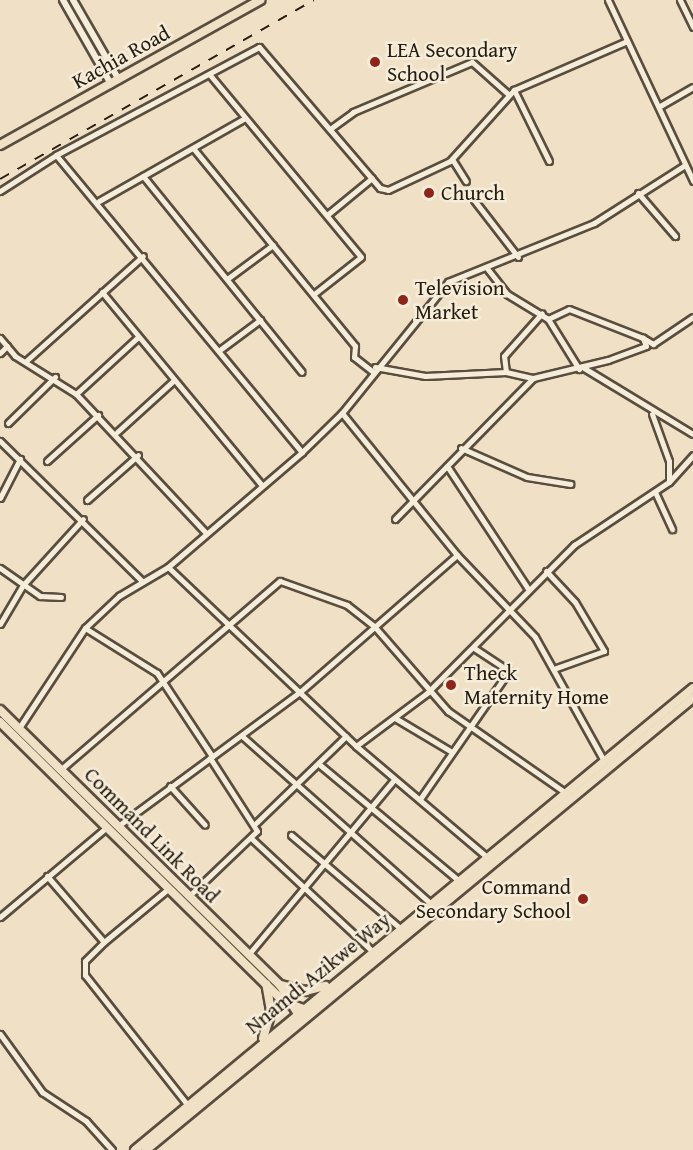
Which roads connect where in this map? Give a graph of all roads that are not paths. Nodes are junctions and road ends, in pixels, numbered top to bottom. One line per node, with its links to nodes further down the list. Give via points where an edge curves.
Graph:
1 (63, 0): 9 (street)
2 (73, 0): 9 (street)
3 (260, 0): 9 (main road, Kachia Road)
4 (608, 0): 7 (street)
5 (680, 0): 6 (street)
6 (693, 27)
7 (627, 40): 11 (street); 13 (street)
8 (210, 75): 14 (street); 15 (street, via 259,47); 18 (street)
9 (115, 82): 16 (main road, Kachia Road)
10 (693, 87): 13 (street)
11 (514, 90): 12 (street); 20 (street)
12 (508, 94): 15 (street, via 472,62 353,112); 19 (street)
13 (660, 106): 21 (street)
14 (245, 118): 17 (street); 30 (street)
15 (330, 129): 23 (street)
16 (0, 144)
17 (193, 148): 22 (street); 32 (street)
18 (56, 155): 26 (street); 29 (street)
19 (452, 159): 23 (street, via 388,190); 24 (street)
20 (549, 161)
21 (685, 165): 25 (street); 27 (street)
22 (143, 176): 29 (street); 36 (street)
23 (372, 178): 30 (street)
24 (466, 181)
25 (693, 182)
26 (0, 192)
27 (638, 193): 31 (street); 34 (street, via 594,223)
28 (474, 200): 34 (street)
29 (99, 201): 33 (street)
30 (327, 215): 38 (street, via 362,256)
31 (675, 236)
32 (273, 245): 36 (street); 38 (street)
33 (143, 256): 37 (street); 47 (street)
34 (518, 257): 35 (street)
35 (486, 267): 39 (street, via 507,294); 51 (street, via 468,269 448,282)
36 (226, 279): 42 (street)
37 (102, 292): 44 (street); 49 (street)
38 (314, 294): 51 (street, via 355,346 354,357)
39 (542, 313): 41 (street); 53 (street, via 504,356)
40 (693, 317): 45 (street, via 652,344)
41 (548, 319): 45 (street, via 569,309); 50 (street)
42 (260, 320): 47 (street); 52 (street)
43 (0, 338): 46 (street)
44 (137, 338): 56 (street); 57 (street)
45 (643, 338): 50 (street, via 646,346)
46 (7, 346): 48 (street); 49 (street)
47 (221, 349): 66 (street)
48 (0, 353)
49 (26, 361): 54 (street)
50 (582, 369): 55 (street); 59 (street)
51 (374, 370): 53 (street, via 424,376); 58 (street)
52 (302, 372)
53 (507, 372): 55 (street)
54 (55, 377): 57 (street); 61 (street)
55 (533, 378): 65 (street)
56 (173, 381): 62 (street); 73 (street)
57 (76, 394): 60 (street)
58 (342, 413): 66 (street); 78 (street)
59 (652, 414): 63 (street); 72 (street, via 669,461)
60 (98, 415): 62 (street); 70 (street)
61 (8, 423)
62 (117, 432): 67 (street)
63 (693, 434)
64 (0, 441): 69 (street)
65 (461, 448): 71 (street); 74 (street, via 526,477)
66 (302, 452): 73 (street)
67 (138, 455): 77 (street); 82 (street)
68 (693, 455): 72 (street)
69 (20, 459): 76 (street); 79 (street)
70 (46, 461)
71 (447, 466): 78 (street); 89 (street)
72 (669, 482): 75 (street)
73 (261, 484): 82 (street)
74 (570, 484)
75 (655, 492): 81 (street); 86 (street, via 574,545)
76 (0, 498)
77 (87, 500)
78 (416, 501): 80 (street); 83 (street)
79 (83, 519): 87 (street); 88 (street)
80 (395, 519)
81 (672, 529)
82 (206, 533): 84 (street)
83 (457, 555): 91 (street); 94 (street)
84 (168, 567): 87 (street); 93 (street)
85 (0, 568): 88 (street)
86 (546, 571): 89 (street); 97 (street, via 575,602 604,651)
87 (142, 581): 95 (street)
88 (23, 585): 90 (street, via 39,596); 92 (street)
89 (528, 589): 91 (street)
90 (61, 597)
91 (513, 611): 96 (street); 97 (street)
92 (0, 624)
93 (230, 624): 94 (street, via 280,581 347,605); 98 (street); 100 (street)
94 (374, 626): 100 (street); 101 (street)
95 (85, 627): 98 (street); 107 (street)
96 (474, 648): 101 (street); 106 (street, via 509,671)
97 (556, 668): 113 (street)
98 (164, 683): 112 (street); 115 (street)
99 (693, 688): 113 (main road, Nnamdi Azikwe Way)
100 (301, 691): 108 (street); 109 (street)
101 (427, 693): 104 (street); 106 (street)
102 (693, 698): 146 (main road, Nnamdi Azikwe Way)
103 (0, 710): 107 (main road, Command Link Road)
104 (395, 718): 110 (street); 111 (street)
105 (0, 722): 120 (main road, Command Link Road)
106 (470, 726): 111 (street); 119 (street)
107 (19, 728): 115 (main road, Command Link Road)
108 (242, 736): 112 (street); 118 (street)
109 (346, 736): 110 (street); 114 (street)
110 (357, 746): 116 (street)
111 (452, 752): 121 (street)
112 (211, 757): 117 (street); 123 (street)
113 (604, 761): 119 (main road, Nnamdi Azikwe Way)
114 (320, 765): 118 (street); 122 (street)
115 (60, 770): 120 (main road, Command Link Road)
116 (394, 780): 121 (street); 122 (street)
117 (170, 786): 124 (street); 125 (street)
118 (295, 788): 123 (street); 128 (street)
119 (566, 792): 130 (main road, Nnamdi Azikwe Way)
120 (81, 795): 125 (main road, Command Link Road); 126 (main road, Command Link Road)
121 (420, 799): 130 (street)
122 (371, 808): 128 (street); 133 (street)
123 (256, 823): 129 (street)
124 (205, 825)
125 (118, 826): 136 (main road, Command Link Road)
126 (107, 827): 132 (street); 134 (main road, Command Link Road)
127 (291, 835): 131 (street)
128 (350, 836): 131 (street); 137 (street)
129 (252, 839): 135 (street); 136 (street)
130 (487, 857): 133 (main road, Nnamdi Azikwe Way)
131 (326, 865): 135 (street); 139 (street)
132 (47, 876): 138 (street); 140 (street)
133 (458, 880): 137 (main road, Nnamdi Azikwe Way)
134 (169, 888): 140 (street); 144 (main road, Command Link Road)
135 (303, 891): 141 (street); 142 (street)
136 (189, 896): 142 (main road, Command Link Road)
137 (430, 903): 139 (main road, Nnamdi Azikwe Way)
138 (0, 917)
139 (400, 928): 141 (main road, Nnamdi Azikwe Way)
140 (104, 942): 151 (street, via 85,961 85,975)
141 (372, 951): 143 (main road, Nnamdi Azikwe Way)
142 (248, 955): 145 (main road, Command Link Road)
143 (339, 979): 145 (main road, via 306,991); 147 (main road, Nnamdi Azikwe Way)
144 (266, 984): 147 (main road, Command Link Road); 150 (main road, via 270,1020)
145 (280, 985): 147 (main road, Command Link Road)
146 (325, 1000): 147 (main road); 148 (main road, Nnamdi Azikwe Way)
147 (299, 1011): 148 (main road); 150 (main road, Nnamdi Azikwe Way)
148 (291, 1028): 154 (main road, Nnamdi Azikwe Way)
149 (0, 1034): 152 (street, via 42,1092 86,1121)
150 (254, 1048): 151 (main road, Nnamdi Azikwe Way)
151 (187, 1104): 153 (main road, Nnamdi Azikwe Way)
152 (112, 1150)
153 (135, 1150)
154 (146, 1150)

